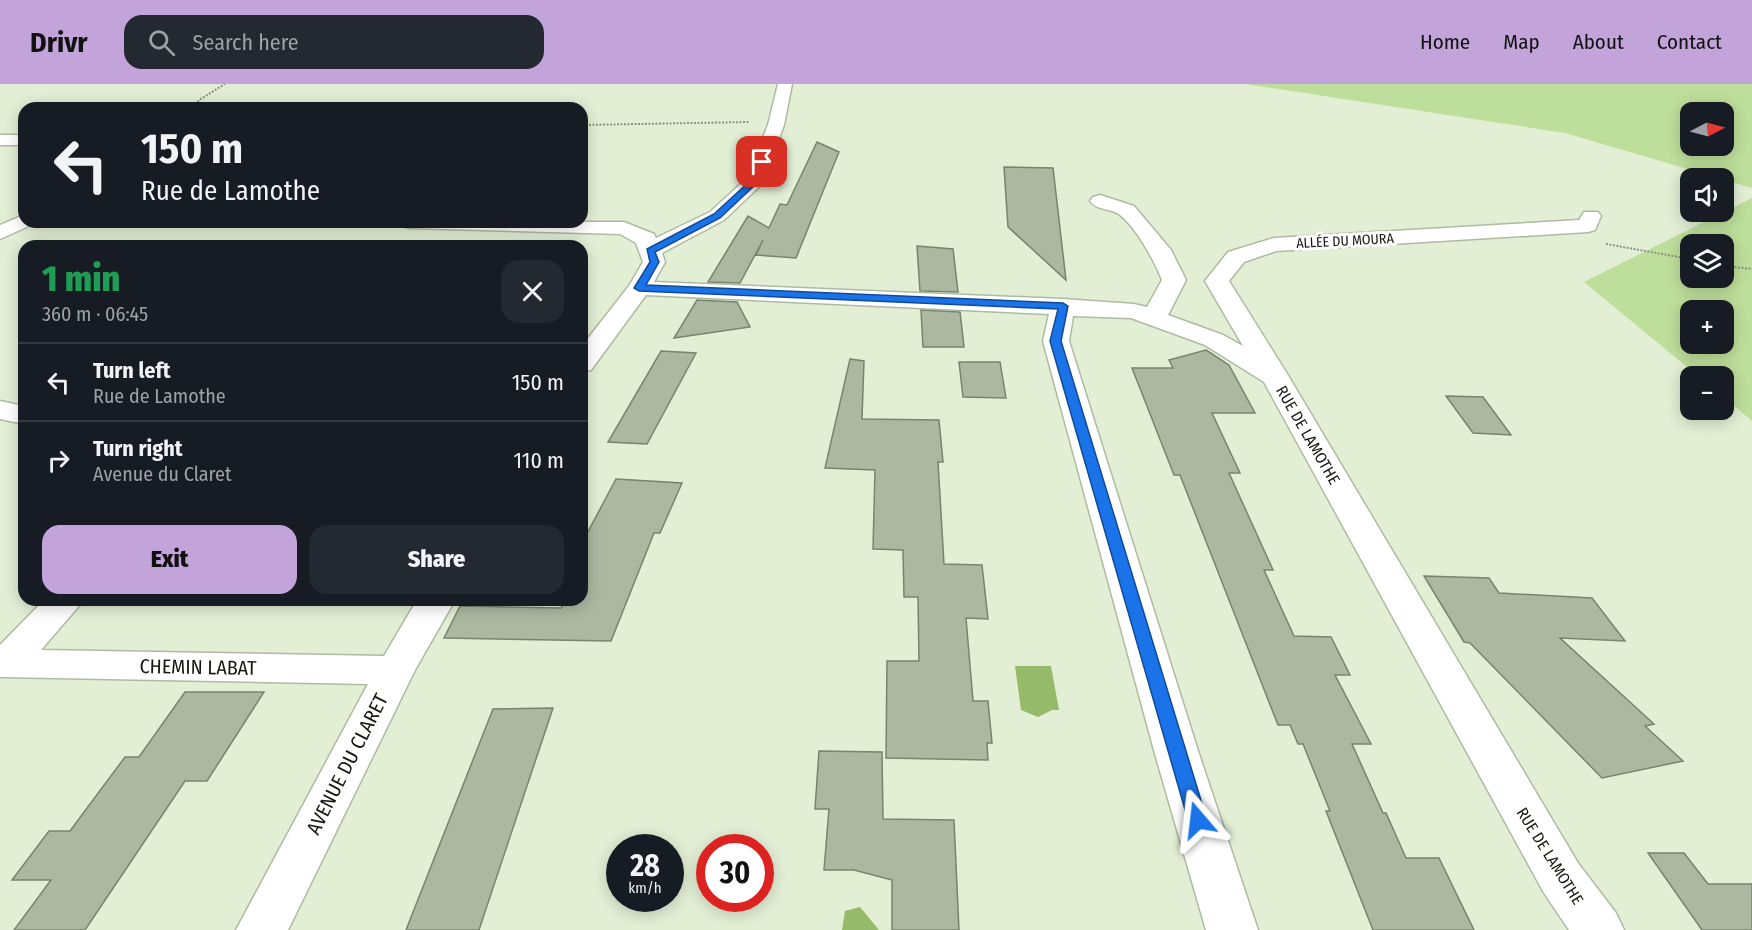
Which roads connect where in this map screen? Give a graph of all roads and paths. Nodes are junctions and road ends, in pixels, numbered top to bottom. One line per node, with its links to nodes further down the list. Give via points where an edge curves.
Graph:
1 (225, 84): 3 (path)
2 (785, 84): 5 (street)
3 (198, 102)
4 (588, 125): 5 (path)
5 (776, 125): 13 (street, via 754,181 717,216)
6 (0, 140): 7 (street)
7 (18, 140)
8 (1100, 201): 19 (street, via 1127,210 1163,255 1174,280)
9 (1591, 216): 18 (street, ALLÉE DU MOURA, via 1587,226 1274,245 1236,258 1217,281)
10 (18, 224): 12 (street)
11 (588, 227): 13 (street, via 624,228 646,239)
12 (0, 232)
13 (650, 250): 16 (street, via 654,262)
14 (1734, 267): 15 (path)
15 (1752, 269)
16 (639, 288): 17 (street, RUE DE LAMOTHE); 20 (street)
17 (1063, 306): 19 (street, RUE DE LAMOTHE, via 1134,311); 29 (street, via 1056,341)
18 (1234, 310): 19 (street, via 1201,320); 21 (street, ALLÉE DU MOURA)
19 (1161, 321): 21 (street, RUE DE LAMOTHE, via 1214,340)
20 (588, 356)
21 (1275, 377): 30 (street, RUE DE LAMOTHE, via 1561,878)
22 (0, 410): 23 (street)
23 (18, 414)
24 (59, 606): 26 (street)
25 (432, 606): 27 (street, AVENUE DU CLARET)
26 (3, 663): 27 (street, CHEMIN LABAT)
27 (395, 670): 28 (street, AVENUE DU CLARET)
28 (262, 930)
29 (1232, 930)
30 (1598, 930)

